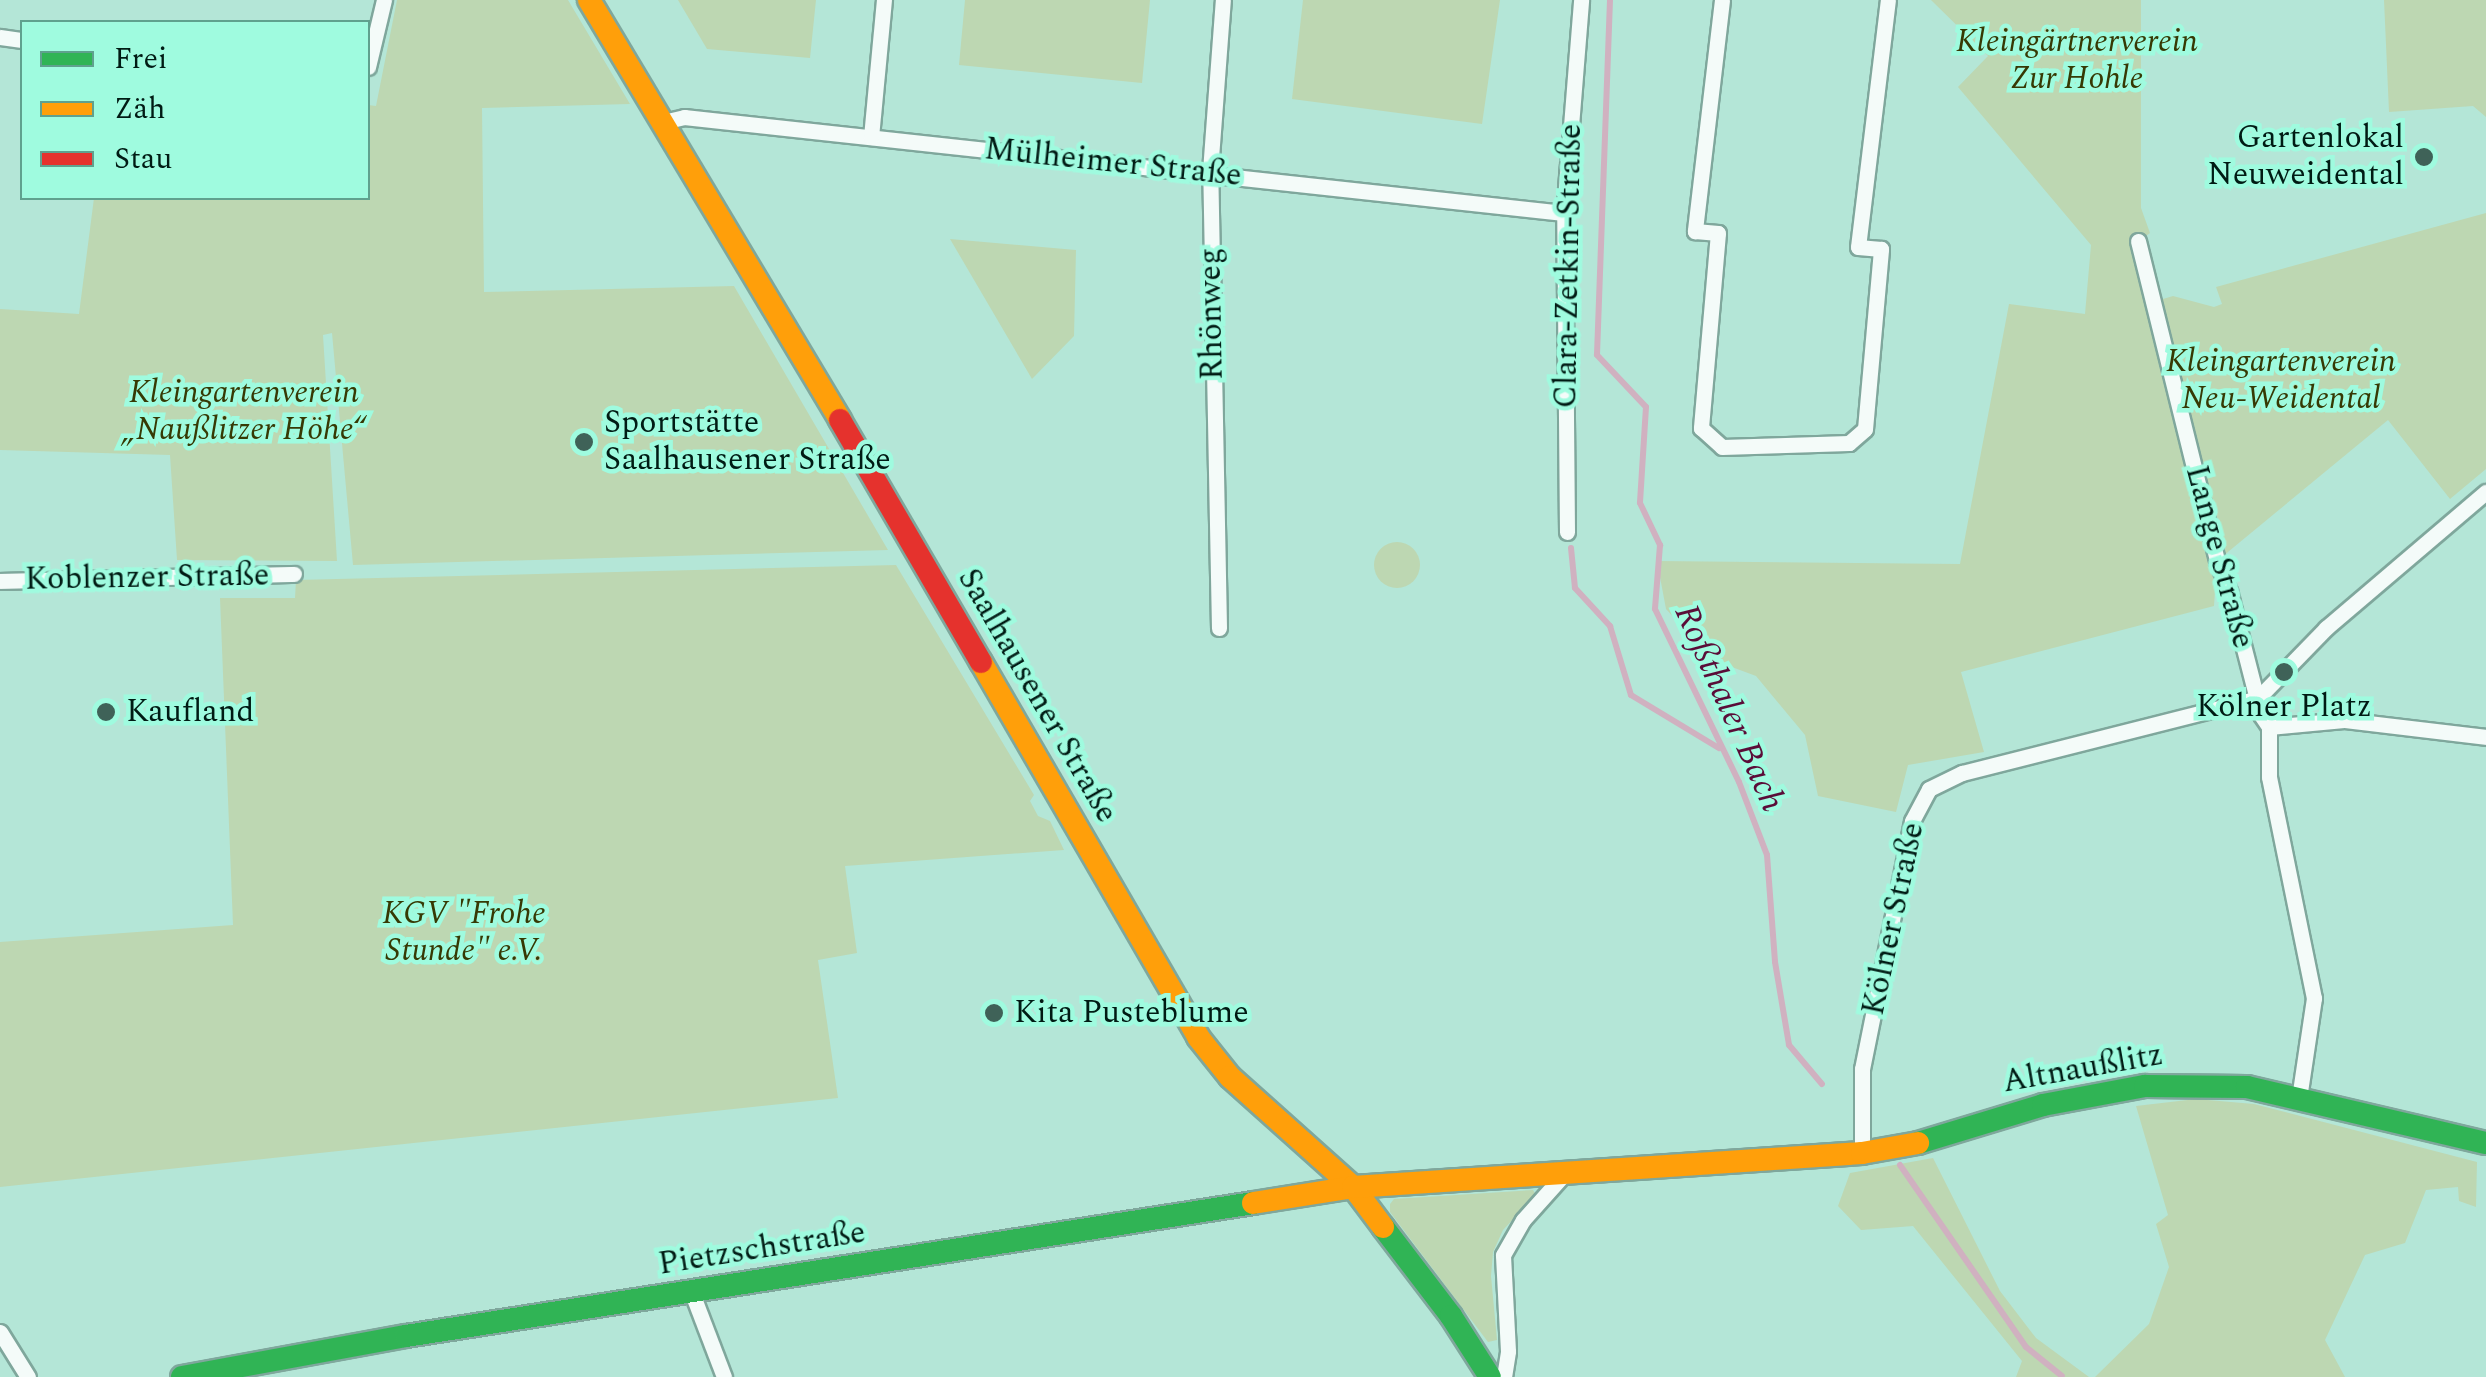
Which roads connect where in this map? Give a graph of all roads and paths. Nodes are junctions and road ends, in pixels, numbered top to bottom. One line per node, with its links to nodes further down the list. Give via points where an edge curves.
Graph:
1 (384, 0): 8 (street)
2 (589, 0): 9 (street, Saalhausener Straße)
3 (884, 0): 10 (street)
4 (1223, 0): 11 (street, Rhönweg)
5 (1582, 0): 12 (street, Clara-Zetkin-Straße)
6 (1722, 0): 7 (street, via 1695,231 1718,233 1701,428 1722,447 1848,443 1864,429 1881,249 1858,247)
7 (1888, 0)
8 (370, 59)
9 (663, 122): 10 (street, Mülheimer Straße, via 684,117); 26 (street, Saalhausener Straße, via 1198,1036 1230,1076)
10 (871, 138): 11 (street, Mülheimer Straße)
11 (1210, 171): 12 (street, Mülheimer Straße); 18 (street, Rhönweg)
12 (1564, 213): 15 (street, Clara-Zetkin-Straße)
13 (2138, 242): 19 (street, Lange Straße)
14 (2486, 492): 19 (street, via 2326,628)
15 (1567, 532)
16 (294, 574): 17 (street, Koblenzer Straße)
17 (0, 582)
18 (1219, 628)
19 (2258, 698): 20 (street, Lange Straße); 24 (street, Kölner Straße, via 1962,773 1929,789 1912,821 1862,1069)
20 (2268, 726): 21 (street, via 2344,720); 22 (street, via 2275,813 2314,998)
21 (2486, 737)
22 (2298, 1098): 23 (street, Altnaußlitz); 24 (street, Altnaußlitz, via 2196,1084 2113,1090)
23 (2486, 1144)
24 (1862, 1153): 25 (street, Altnaußlitz)
25 (1566, 1172): 26 (street, Altnaußlitz); 33 (street, via 1523,1220 1503,1255)
26 (1353, 1187): 27 (street, Pietzschstraße); 32 (street, Saalhausener Straße)
27 (692, 1293): 30 (street, Pietzschstraße); 31 (street)
28 (0, 1332): 29 (street)
29 (28, 1377)
30 (182, 1377)
31 (724, 1377)
32 (1490, 1377)
33 (1504, 1377)

